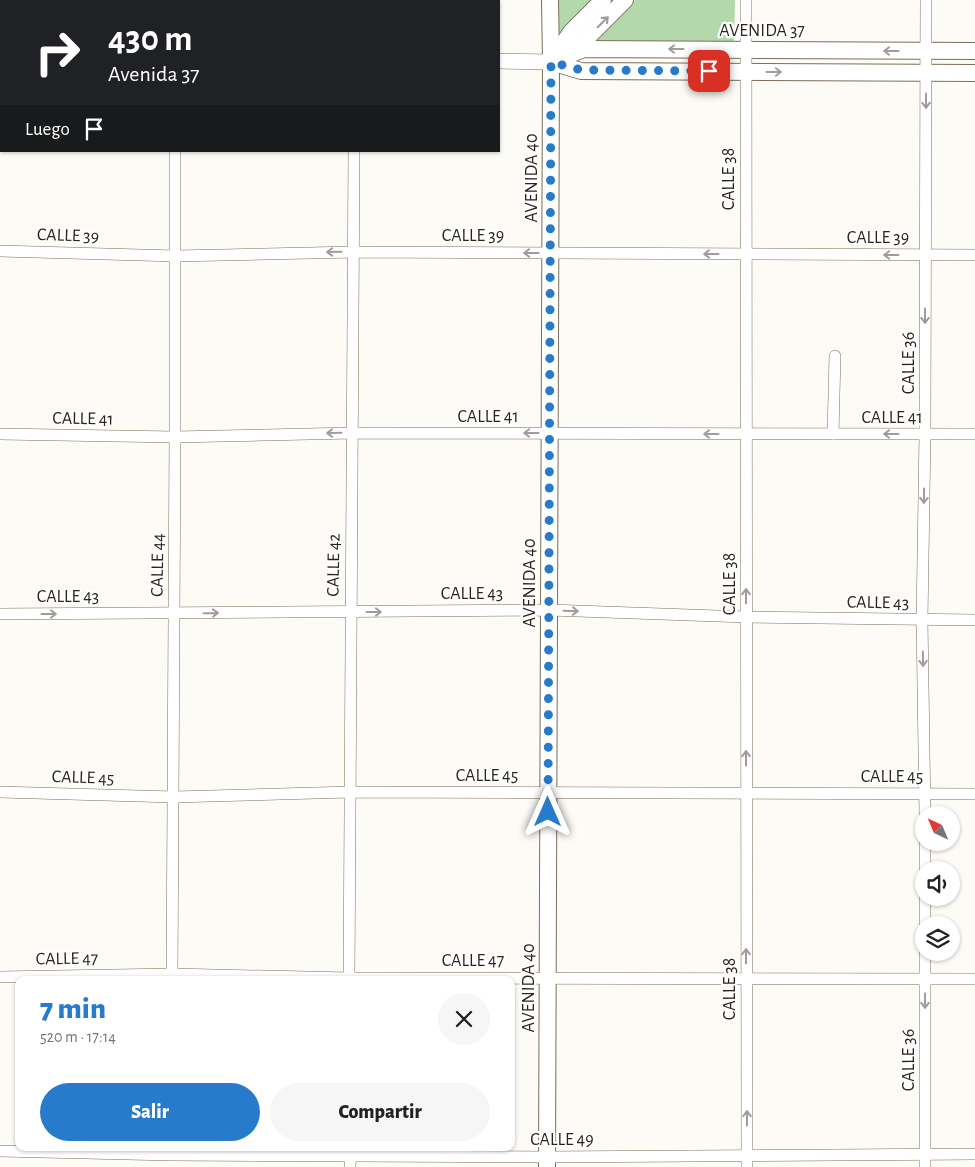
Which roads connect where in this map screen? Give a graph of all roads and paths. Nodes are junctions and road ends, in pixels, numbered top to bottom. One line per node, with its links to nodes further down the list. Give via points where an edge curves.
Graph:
1 (550, 0): 10 (main road, AVENIDA 40)
2 (603, 0): 10 (main road, via 571,32)
3 (625, 0): 10 (main road, one-way to 3, via 582,43)
4 (746, 0): 6 (street, CALLE 38)
5 (926, 0): 7 (street, CALLE 36)
6 (745, 50): 7 (main road, AVENIDA 37, one-way to 6); 10 (main road, AVENIDA 37, one-way to 10, via 584,49); 11 (street, CALLE 38)
7 (926, 51): 8 (main road, AVENIDA 37); 12 (street, CALLE 36)
8 (975, 51)
9 (500, 61): 10 (street, AVENIDA 37)
10 (551, 62): 11 (main road, AVENIDA 37, via 581,70); 18 (main road, AVENIDA 40)
11 (745, 72): 12 (main road, AVENIDA 37, one-way to 12); 19 (street, CALLE 38)
12 (926, 72): 13 (main road, AVENIDA 37); 20 (street, CALLE 36, one-way to 20)
13 (975, 73)
14 (175, 152): 22 (street, CALLE 44)
15 (354, 152): 17 (street, CALLE 42)
16 (0, 251): 22 (street, CALLE 39)
17 (354, 252): 18 (street, CALLE 39, one-way to 17); 22 (street, CALLE 39, one-way to 22); 24 (street, CALLE 42)
18 (550, 253): 19 (street, CALLE 39, one-way to 18); 25 (main road, AVENIDA 40)
19 (746, 254): 20 (street, CALLE 39, one-way to 19); 27 (street, CALLE 38)
20 (926, 255): 21 (street, CALLE 39); 29 (street, CALLE 36, one-way to 29)
21 (975, 255)
22 (176, 256): 31 (street, CALLE 44)
23 (834, 356): 28 (street)
24 (352, 433): 25 (street, CALLE 41, one-way to 24); 31 (street, CALLE 41, one-way to 31); 33 (street, CALLE 42)
25 (550, 433): 27 (street, CALLE 41, one-way to 25); 32 (main road, AVENIDA 40)
26 (0, 434): 31 (street, CALLE 41)
27 (746, 434): 28 (street, CALLE 41); 36 (street, CALLE 38, one-way to 27)
28 (834, 434): 29 (street, CALLE 41, one-way to 28)
29 (925, 434): 30 (street, CALLE 41); 37 (street, CALLE 36, one-way to 37)
30 (975, 434)
31 (175, 437): 35 (street, CALLE 44)
32 (549, 610): 33 (street, CALLE 43, one-way to 32); 36 (street, CALLE 43, one-way to 36); 41 (main road, AVENIDA 40)
33 (350, 612): 35 (street, CALLE 43, one-way to 33); 40 (street, CALLE 42)
34 (0, 614): 35 (street, CALLE 43, one-way to 35)
35 (174, 614): 45 (street, CALLE 44)
36 (746, 617): 37 (street, CALLE 43); 42 (street, CALLE 38, one-way to 36)
37 (922, 620): 38 (street, CALLE 43); 43 (street, CALLE 36, one-way to 43)
38 (975, 620)
39 (0, 792): 45 (street, CALLE 45)
40 (350, 792): 41 (street, CALLE 45); 45 (street, CALLE 45); 49 (street, CALLE 42)
41 (548, 793): 42 (street, CALLE 45); 53 (main road, AVENIDA 40)
42 (746, 793): 43 (street, CALLE 45); 54 (street, CALLE 38, one-way to 42)
43 (925, 794): 44 (street, CALLE 45); 46 (street, CALLE 36)
44 (975, 794)
45 (174, 797): 48 (street, CALLE 44)
46 (925, 806)
47 (925, 961): 55 (street, CALLE 36)
48 (172, 976)
49 (349, 976)
50 (0, 977): 51 (street, CALLE 47)
51 (15, 977)
52 (515, 978): 53 (street, CALLE 47)
53 (548, 978): 54 (street, CALLE 47); 62 (main road, AVENIDA 40)
54 (746, 978): 55 (street, CALLE 47); 63 (street, CALLE 38, one-way to 54)
55 (925, 979): 56 (street, CALLE 47); 58 (street, CALLE 36, one-way to 58)
56 (975, 979)
57 (0, 1151): 60 (street, CALLE 49)
58 (925, 1154): 59 (street, CALLE 49); 63 (street, CALLE 49); 64 (street, CALLE 36)
59 (975, 1154)
60 (171, 1157): 61 (street, CALLE 49)
61 (351, 1157): 62 (street, CALLE 49)
62 (547, 1162): 63 (street, CALLE 49)
63 (747, 1162)
64 (925, 1167)

